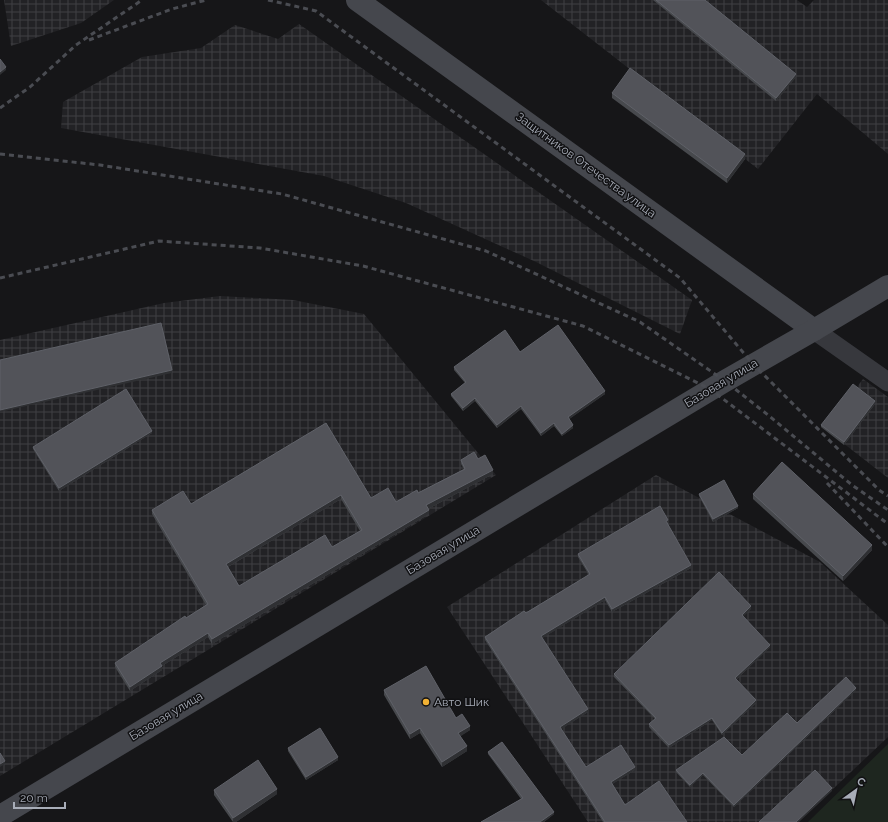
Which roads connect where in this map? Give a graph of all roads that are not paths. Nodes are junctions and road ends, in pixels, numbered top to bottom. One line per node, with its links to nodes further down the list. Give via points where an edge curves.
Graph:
1 (357, 0): 3 (main road, Защитников Отечества улица)
2 (888, 286): 3 (main road, Базовая улица)
3 (814, 330): 4 (street); 5 (main road, Базовая улица)
4 (888, 382)
5 (0, 816)

